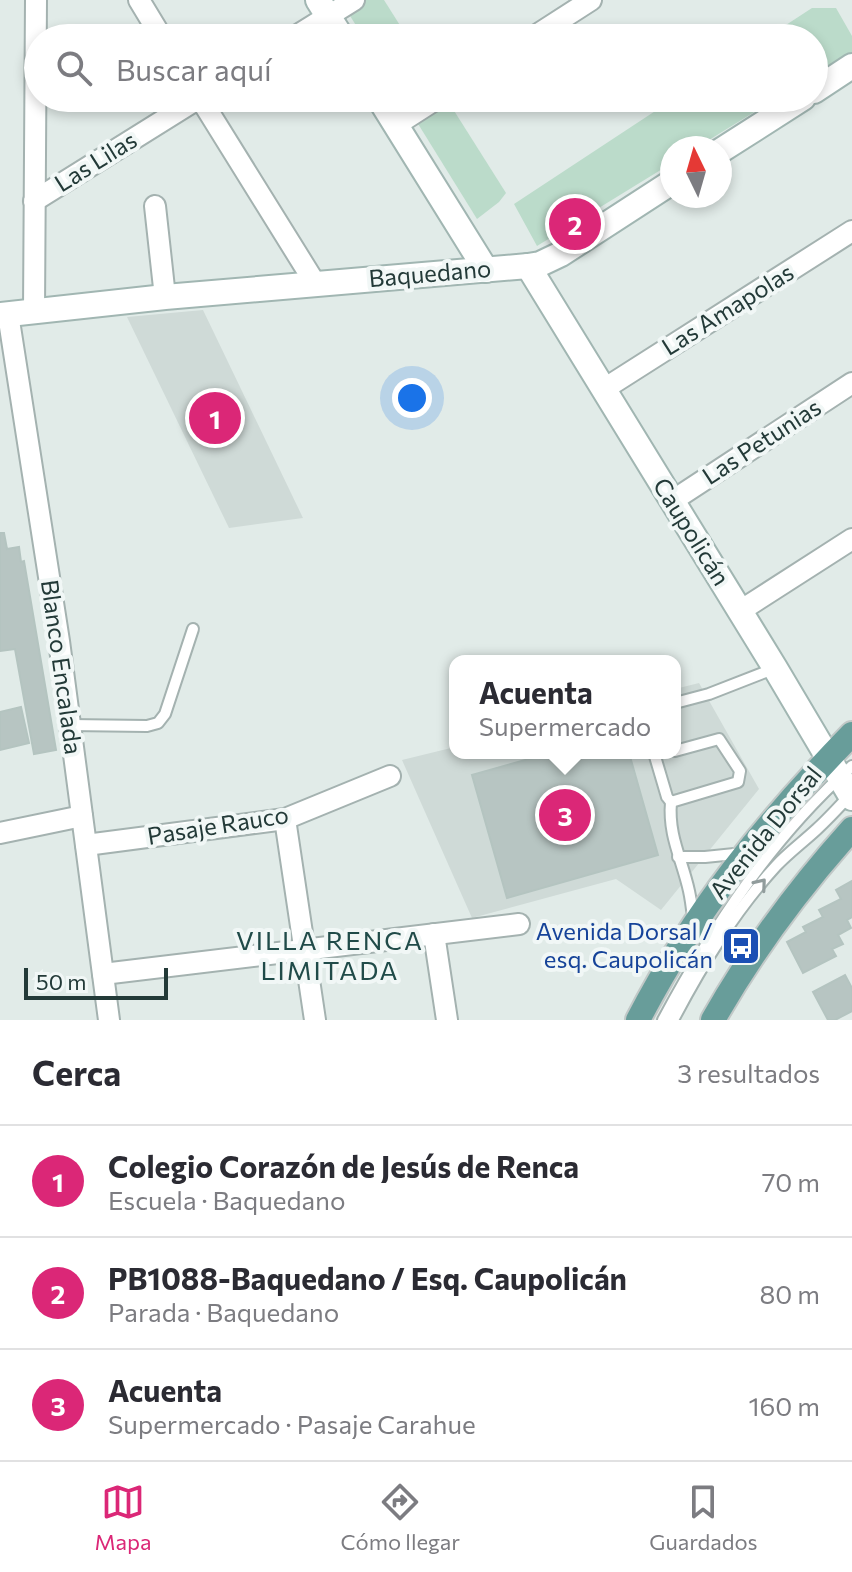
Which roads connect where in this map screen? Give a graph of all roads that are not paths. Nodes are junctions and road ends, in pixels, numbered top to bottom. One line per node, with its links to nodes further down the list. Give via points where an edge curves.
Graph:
1 (36, 0): 6 (street)
2 (139, 0): 7 (street)
3 (354, 0): 5 (street)
4 (591, 0): 9 (street)
5 (323, 8): 8 (street)
6 (36, 24)
7 (154, 24)
8 (307, 24)
9 (554, 24)
10 (852, 66): 11 (street)
11 (828, 82)
12 (35, 112): 21 (street)
13 (177, 112): 21 (street, Las Lilas)
14 (208, 112): 26 (street)
15 (388, 112): 18 (street)
16 (416, 112): 18 (street)
17 (781, 112): 19 (street)
18 (396, 125): 25 (street)
19 (732, 143)
20 (660, 190): 24 (street, Baquedano, via 561,254)
21 (34, 201): 28 (street)
22 (155, 206): 27 (street)
23 (852, 231): 31 (street, Las Amapolas)
24 (528, 266): 25 (street, Baquedano); 31 (street, Caupolicán)
25 (486, 270): 26 (street, Baquedano)
26 (315, 283): 27 (street, Baquedano)
27 (165, 297): 28 (street, Baquedano)
28 (34, 311): 29 (street, Baquedano)
29 (4, 315): 38 (street, Blanco Encalada)
30 (852, 383): 32 (street, Las Petunias)
31 (604, 389): 32 (street, Caupolicán)
32 (672, 501): 34 (street, Caupolicán)
33 (852, 539): 34 (street)
34 (740, 611): 36 (street, Caupolicán)
35 (193, 629): 38 (lane, via 158,723)
36 (775, 668): 37 (lane); 43 (street, Caupolicán)
37 (681, 701)
38 (70, 725): 45 (street, Blanco Encalada)
39 (852, 734): 43 (main road, Avenida Dorsal)
40 (681, 749): 44 (lane, via 719,739 740,771 738,782)
41 (656, 759): 44 (lane)
42 (390, 776): 46 (street, Pasaje Rauco)
43 (846, 781): 50 (main road, Avenida Dorsal); 62 (lane, via 809,809 744,887); 63 (lane, one-way to 43, via 730,924 777,864 817,829)
44 (671, 802): 51 (lane, via 669,819)
45 (82, 816): 48 (street); 49 (street, Blanco Encalada)
46 (285, 819): 49 (street, Pasaje Rauco); 55 (street)
47 (852, 829): 57 (main road, via 772,927)
48 (0, 833)
49 (86, 845): 56 (street, Blanco Encalada)
50 (745, 853): 51 (lane); 53 (main road, Avenida Dorsal)
51 (678, 857): 53 (lane)
52 (519, 924): 54 (street)
53 (694, 924): 61 (main road, Avenida Dorsal)
54 (434, 934): 55 (street); 60 (street)
55 (304, 950): 56 (street); 59 (street)
56 (103, 974): 58 (street, Blanco Encalada)
57 (719, 1015)
58 (109, 1020)
59 (315, 1020)
60 (447, 1020)
61 (638, 1020)
62 (663, 1020)
63 (673, 1020)

